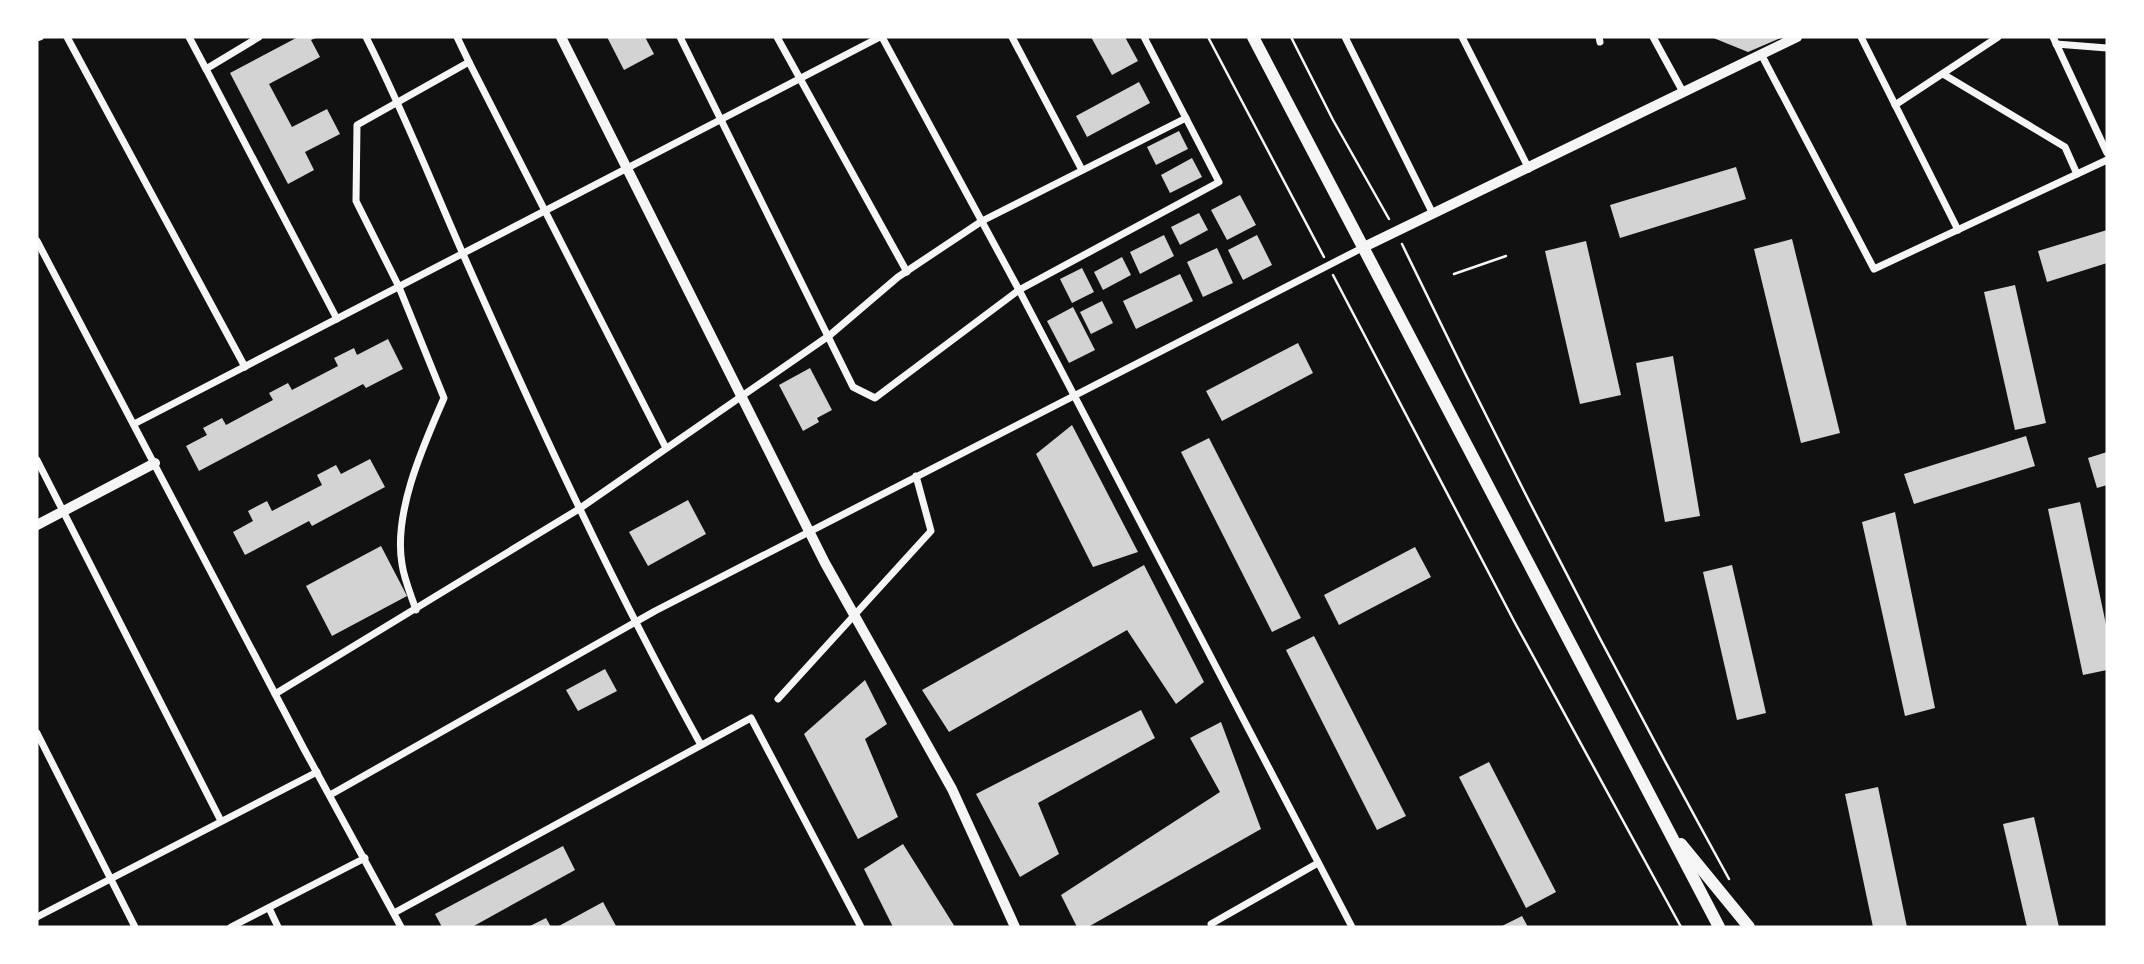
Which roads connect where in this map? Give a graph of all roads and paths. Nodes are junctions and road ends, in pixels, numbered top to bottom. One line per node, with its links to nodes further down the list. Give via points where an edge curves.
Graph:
1 (67, 37): 55 (street)
2 (188, 37): 25 (street)
3 (259, 37): 25 (street)
4 (366, 37): 29 (street)
5 (457, 37): 24 (street)
6 (561, 37): 35 (street)
7 (680, 37): 32 (street)
8 (777, 37): 27 (street)
9 (881, 37): 27 (street); 41 (street)
10 (1012, 37): 37 (street)
11 (1144, 37): 31 (street)
12 (1208, 37): 48 (path)
13 (1253, 37): 45 (main road)
14 (1291, 37): 43 (path)
15 (1345, 37): 40 (street)
16 (1462, 37): 36 (street)
17 (1653, 37): 28 (street)
18 (1797, 37): 23 (street)
19 (1861, 37): 30 (street)
20 (1998, 37): 26 (street)
21 (2055, 40): 22 (street); 33 (street)
22 (2107, 48)
23 (1760, 54): 28 (street); 42 (street, via 1874,269)
24 (468, 62): 29 (street); 39 (street)
25 (206, 69): 53 (street)
26 (1943, 74): 30 (street); 38 (street, via 2065,146)
27 (800, 78): 32 (street); 49 (street)
28 (1683, 92): 36 (street)
29 (397, 100): 46 (street); 51 (street, via 357,125 356,201)
30 (1895, 106): 42 (street)
31 (1186, 118): 37 (street); 52 (street, via 1219,182)
32 (721, 119): 35 (street); 54 (street)
33 (2107, 153)
34 (2107, 160): 38 (street)
35 (626, 169): 39 (street); 57 (street)
36 (1529, 169): 40 (street)
37 (1082, 170): 41 (street)
38 (2077, 174): 42 (street)
39 (545, 211): 46 (street); 59 (street)
40 (1433, 214): 43 (street)
41 (982, 221): 49 (street); 52 (street)
42 (1958, 230)
43 (1396, 232): 45 (street); 81 (path, via 1496,440)
44 (37, 241): 58 (street)
45 (1364, 247): 48 (street); 77 (main road)
46 (463, 253): 51 (street); 63 (street)
47 (1506, 256): 50 (path)
48 (1328, 265): 56 (street); 94 (path)
49 (906, 272): 54 (street)
50 (1454, 274)
51 (399, 287): 53 (street); 67 (street, via 444,398 420,454 402,523 401,563)
52 (1019, 290): 54 (street, via 876,398 853,387); 56 (street)
53 (337, 319): 55 (street)
54 (830, 335): 57 (street)
55 (245, 367): 58 (street)
56 (1074, 395): 62 (street); 79 (street)
57 (743, 396): 59 (street); 66 (street)
58 (134, 424): 61 (street)
59 (666, 448): 63 (street)
60 (37, 460): 64 (street)
61 (155, 463): 64 (street); 70 (street)
62 (916, 476): 66 (street); 68 (street, via 931,531)
63 (579, 509): 67 (street); 69 (street)
64 (63, 511): 65 (street); 76 (street)
65 (37, 525)
66 (810, 530): 68 (street); 69 (street)
67 (416, 610): 70 (street)
68 (854, 617): 71 (street); 91 (street, via 952,789)
69 (634, 624): 73 (street); 75 (street)
70 (275, 694): 74 (street)
71 (778, 699)
72 (37, 733): 80 (street)
73 (701, 745): 84 (street); 90 (street, via 751,718)
74 (317, 772): 75 (street); 76 (street)
75 (330, 795): 78 (street)
76 (221, 821): 80 (street)
77 (1663, 823): 83 (main road); 97 (main road)
78 (365, 858): 82 (street); 84 (street)
79 (1318, 863): 92 (street, via 1211,924); 93 (street)
80 (111, 879): 85 (street); 86 (street)
81 (1730, 880)
82 (269, 908): 87 (street); 88 (street)
83 (1711, 912): 95 (main road); 96 (main road)
84 (394, 913): 89 (street)
85 (37, 917)
86 (135, 927)
87 (231, 927)
88 (278, 927)
89 (401, 927)
90 (861, 927)
91 (1015, 927)
92 (1213, 927)
93 (1352, 927)
94 (1681, 927)
95 (1713, 927)
96 (1719, 927)
97 (1749, 927)

